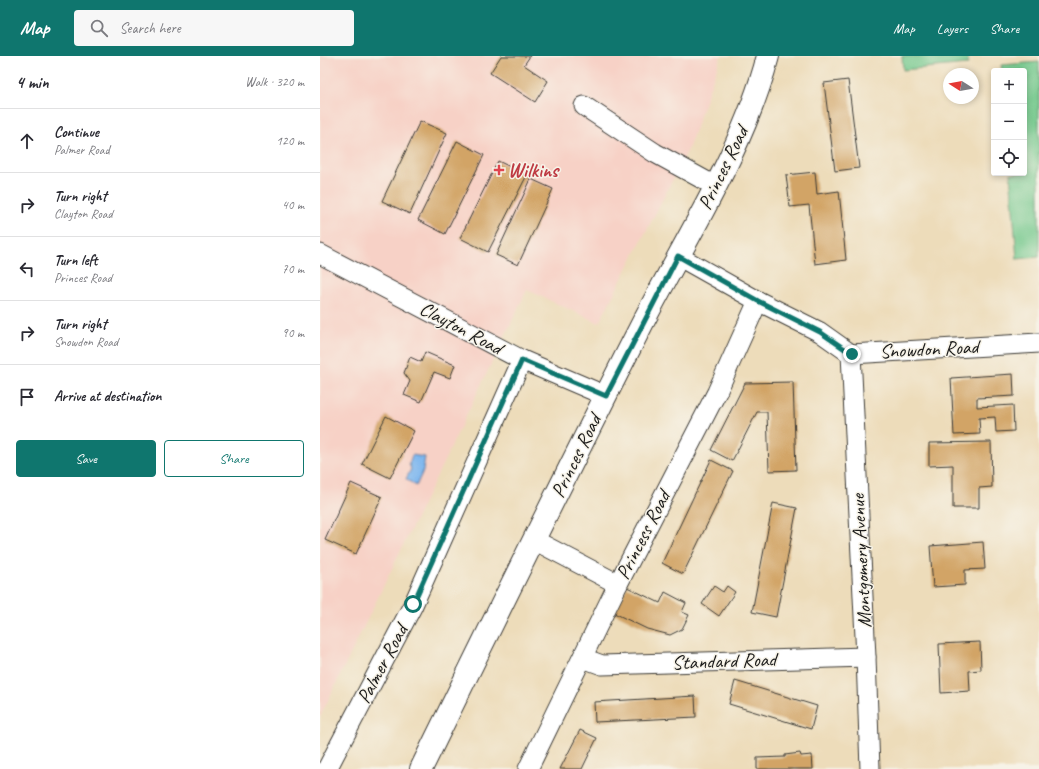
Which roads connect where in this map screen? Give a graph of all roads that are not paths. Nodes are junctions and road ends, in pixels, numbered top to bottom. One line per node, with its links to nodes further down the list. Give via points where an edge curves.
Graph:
1 (768, 56): 3 (main road, Princes Road, via 749,115)
2 (584, 106): 3 (street, via 655,153)
3 (715, 186): 5 (main road, Princes Road)
4 (320, 254): 9 (street, Clayton Road)
5 (678, 256): 6 (street, Snowdon Road); 10 (main road, Princes Road)
6 (758, 301): 8 (street, Snowdon Road, via 820,332); 12 (street, Princess Road, via 717,392)
7 (1039, 343): 8 (street, Snowdon Road)
8 (852, 354): 13 (street, Montgomery Avenue)
9 (522, 360): 10 (street, Clayton Road); 15 (street, Palmer Road, via 413,604)
10 (606, 396): 11 (main road, Princes Road)
11 (534, 540): 12 (street); 16 (main road, Princes Road)
12 (618, 584): 14 (street, Princess Road)
13 (866, 657): 14 (street, Standard Road, via 602,665); 18 (street, Montgomery Avenue)
14 (583, 658): 17 (street, Princess Road)
15 (327, 769)
16 (421, 769)
17 (528, 769)
18 (870, 769)

